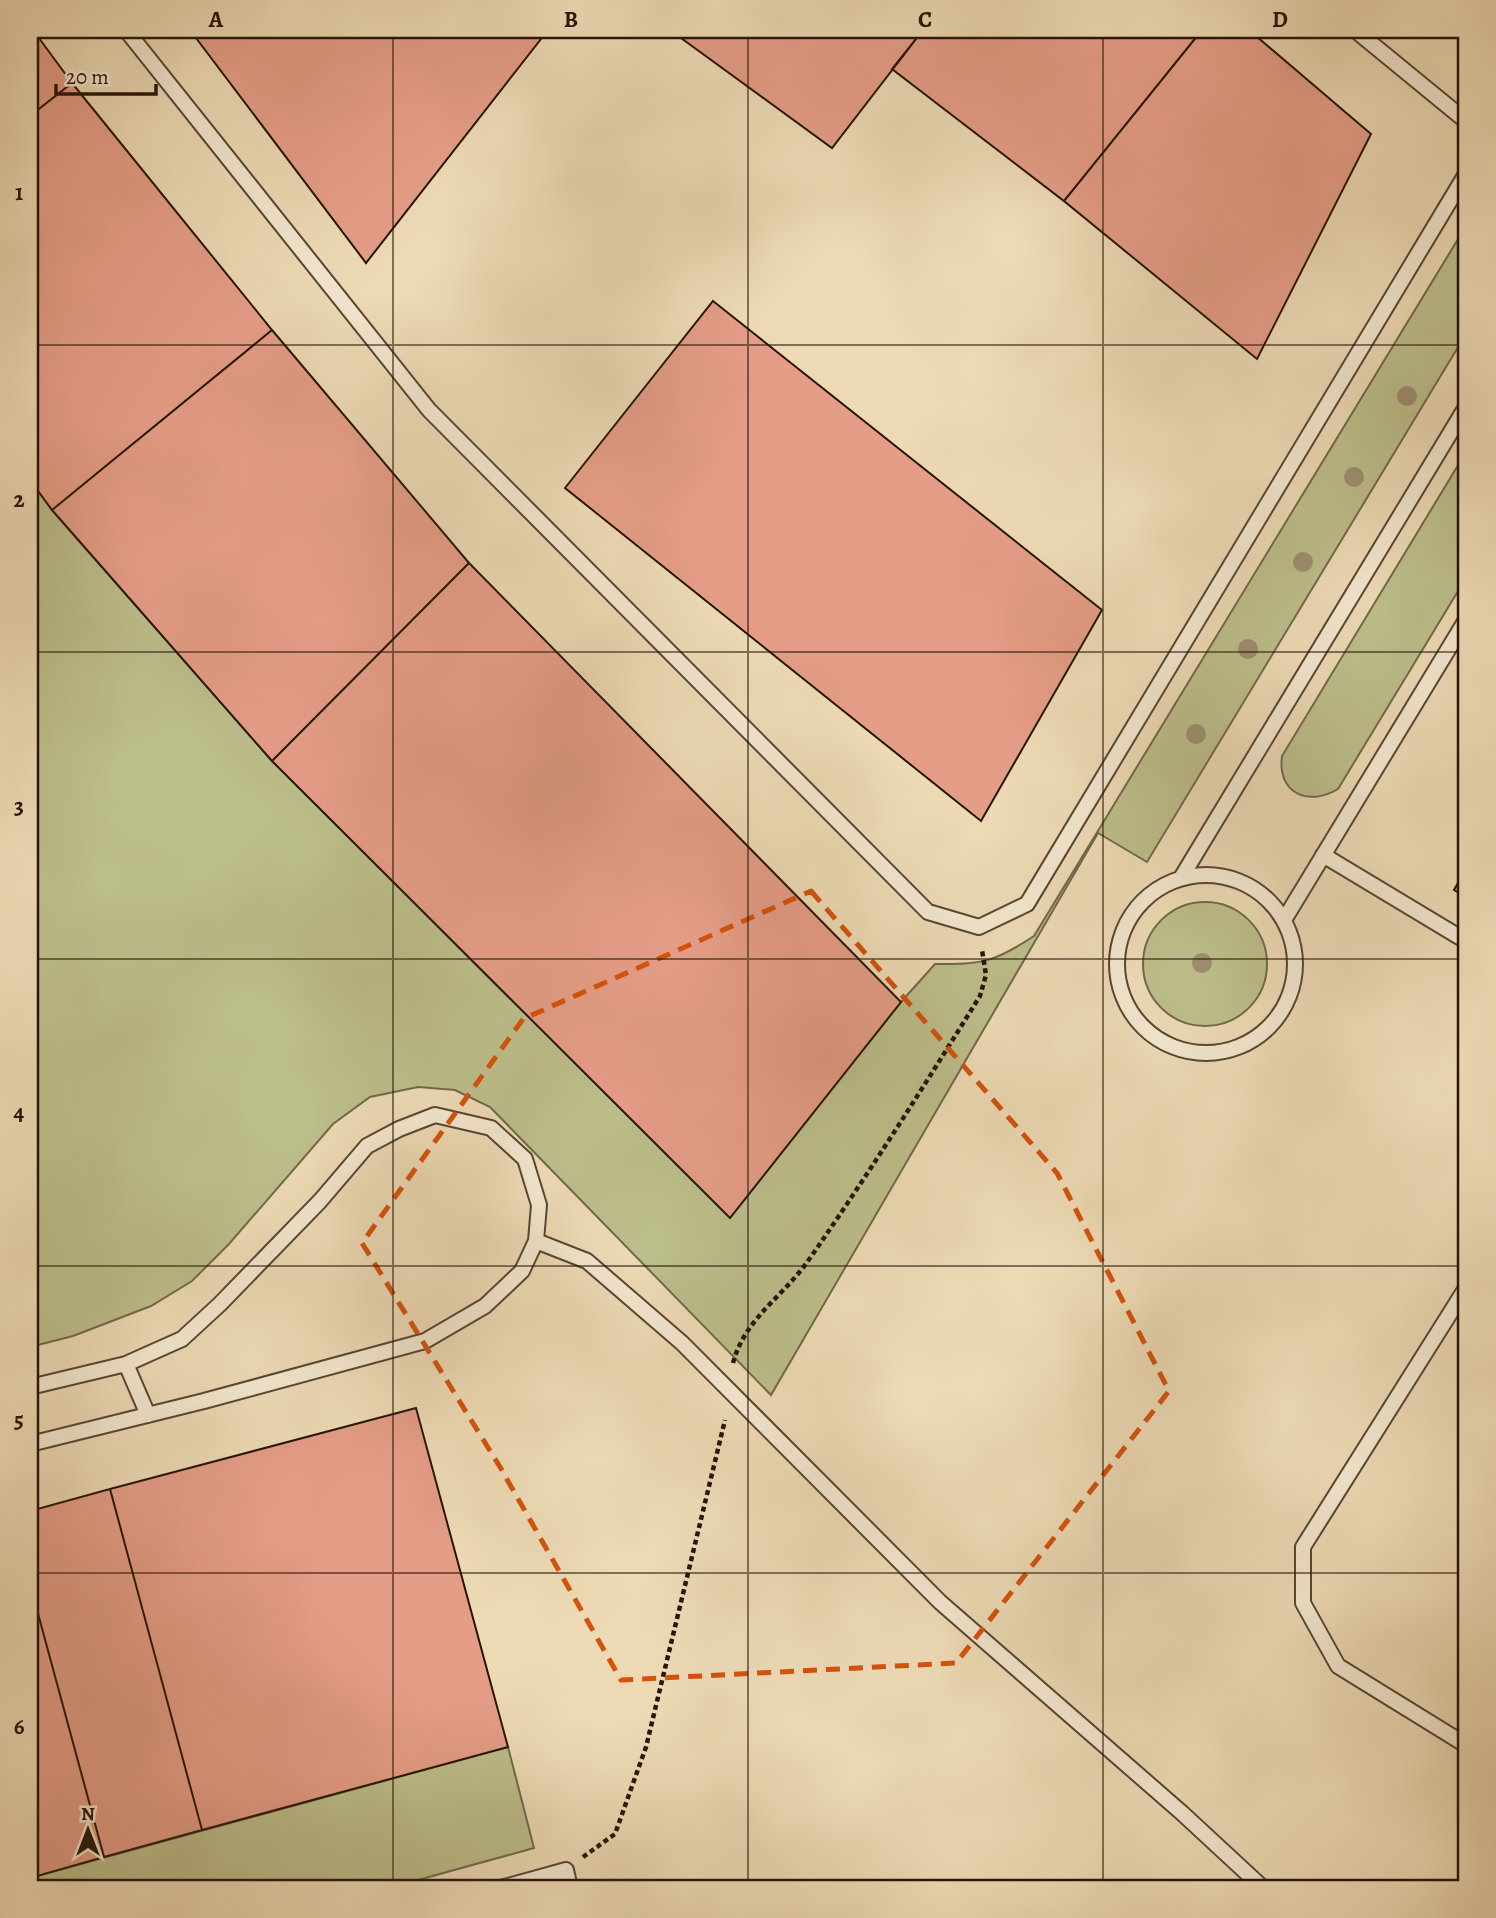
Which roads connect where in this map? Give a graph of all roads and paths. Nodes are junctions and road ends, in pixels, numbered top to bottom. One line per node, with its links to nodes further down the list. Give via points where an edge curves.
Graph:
1 (126, 30): 10 (lane, via 429,410 928,912)
2 (1355, 30): 3 (lane)
3 (1466, 121)
4 (1466, 174): 10 (lane, via 1027,904)
5 (1466, 407): 8 (lane)
6 (1466, 620): 7 (lane)
7 (1323, 855): 9 (lane); 11 (lane)
8 (1181, 878): 9 (lane, via 1210,875 1238,881 1264,896); 9 (lane, via 1156,890 1135,910 1121,934 1116,962 1120,990 1132,1016 1153,1036 1178,1049 1208,1054 1238,1047 1271,1024 1284,1008 1294,979 1294,948)
9 (1284, 920)
10 (979, 927): 16 (path, via 986,975 980,996 805,1265 743,1336 733,1362)
11 (1466, 941)
12 (536, 1241): 14 (lane, via 539,1205 526,1159 491,1128 435,1115 367,1146 320,1201 182,1339); 16 (lane, via 587,1261); 17 (lane, via 522,1271 485,1306 425,1341)
13 (1466, 1288): 19 (lane, via 1303,1548 1303,1603 1338,1666)
14 (126, 1364): 15 (lane); 17 (lane)
15 (30, 1387)
16 (732, 1393): 20 (path, via 646,1747 615,1834); 23 (lane, via 940,1602)
17 (148, 1415): 18 (lane)
18 (30, 1444)
19 (1466, 1745)
20 (566, 1870): 21 (lane); 22 (lane)
21 (501, 1888)
22 (570, 1888)
23 (1263, 1888)

